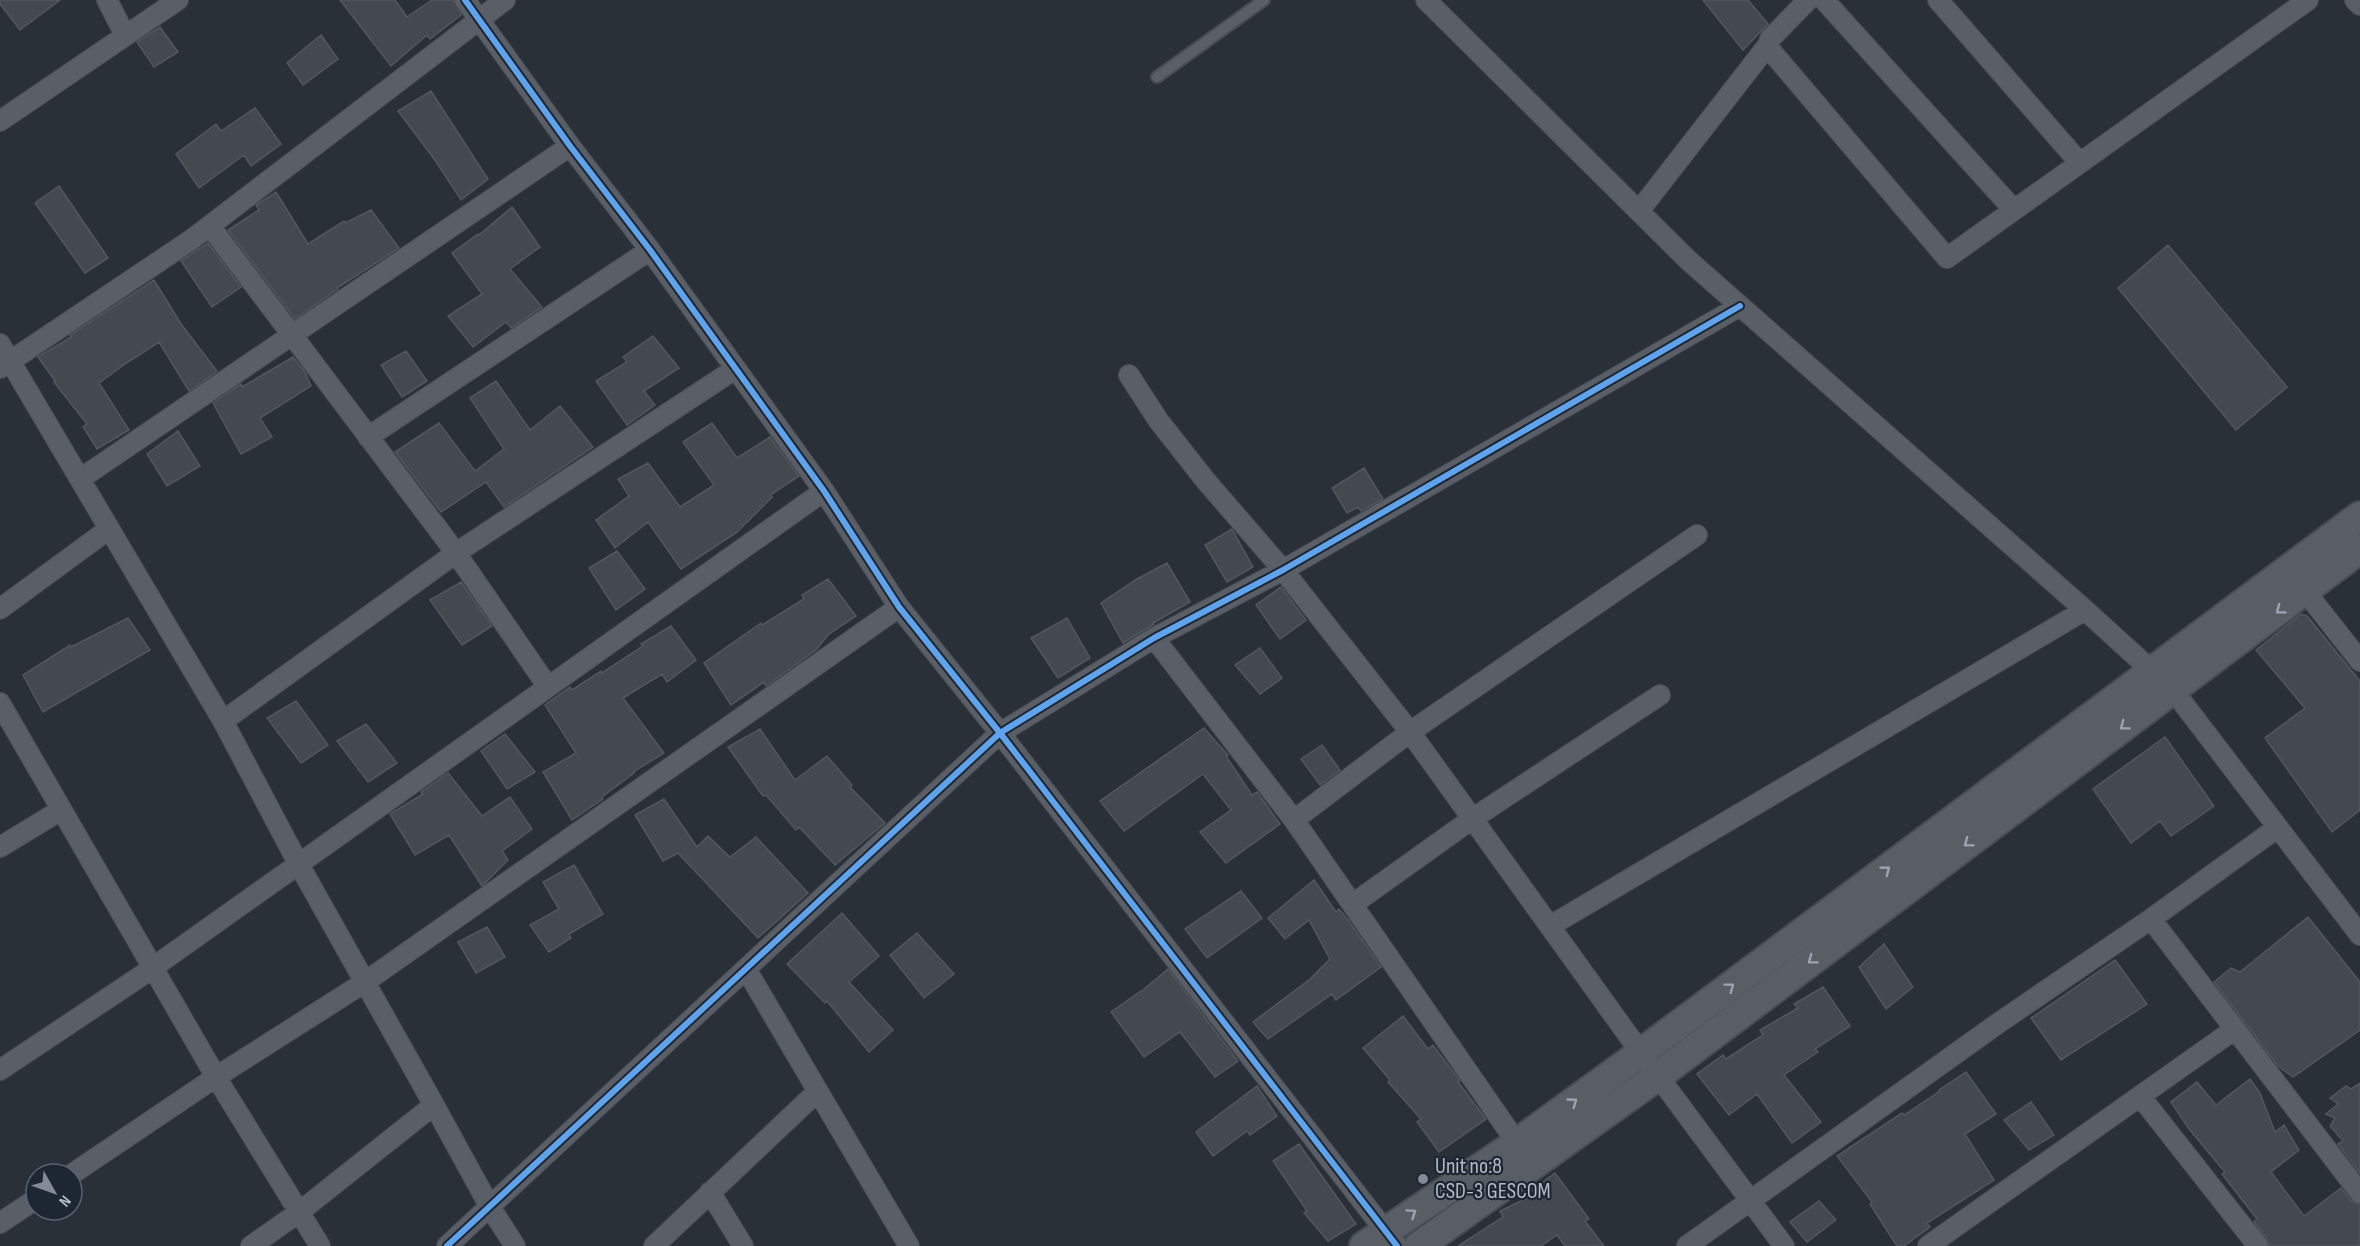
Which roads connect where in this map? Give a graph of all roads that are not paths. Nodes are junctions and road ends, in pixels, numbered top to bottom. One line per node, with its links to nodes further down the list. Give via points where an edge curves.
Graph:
1 (107, 0): 14 (street)
2 (178, 0): 14 (street)
3 (465, 0): 13 (street)
4 (505, 0): 13 (street)
5 (1263, 0): 16 (lane)
6 (1426, 0): 21 (street)
7 (1808, 0): 15 (street)
8 (1824, 0): 20 (street)
9 (1938, 0): 19 (street)
10 (2308, 0): 19 (street)
11 (2355, 0): 12 (street)
12 (2360, 5)
13 (477, 19): 18 (street); 22 (street)
14 (124, 35): 17 (street)
15 (1768, 45): 20 (street, via 1947,258); 21 (street)
16 (1157, 77)
17 (0, 121)
18 (570, 146): 23 (street); 25 (street)
19 (2080, 164): 20 (street)
20 (2014, 210)
21 (1639, 212): 24 (street)
22 (210, 226): 25 (street); 27 (street)
23 (650, 250): 28 (street); 30 (street)
24 (1740, 306): 38 (street); 42 (street)
25 (291, 334): 30 (street); 31 (street)
26 (0, 344): 27 (street)
27 (6, 364): 31 (street)
28 (735, 369): 32 (street); 37 (street)
29 (1129, 375): 38 (street, via 1206,481)
30 (369, 437): 37 (street)
31 (80, 479): 34 (street)
32 (824, 491): 40 (street); 46 (street)
33 (2360, 516): 45 (street)
34 (110, 529): 41 (street); 49 (street)
35 (1697, 535): 50 (street)
36 (2360, 549): 39 (street)
37 (456, 553): 46 (street); 49 (street)
38 (1284, 570): 43 (street); 50 (street)
39 (2305, 591): 44 (street); 45 (street, one-way to 45)
40 (899, 607): 51 (street); 64 (street)
41 (0, 609)
42 (2085, 610): 45 (street); 60 (street)
43 (1154, 638): 51 (street); 54 (street)
44 (2360, 661)
45 (2162, 681): 55 (street); 66 (street, one-way to 45); 68 (street, one-way to 68)
46 (548, 687): 57 (street)
47 (1660, 695): 53 (street)
48 (0, 703): 52 (street)
49 (223, 722): 57 (street)
50 (1410, 732): 53 (street); 54 (street)
51 (1000, 733): 63 (street); 82 (street)
52 (62, 810): 56 (street); 62 (street)
53 (1472, 819): 58 (street); 60 (street)
54 (1294, 820): 58 (street)
55 (2277, 828): 59 (street); 61 (street)
56 (0, 847)
57 (298, 863): 62 (street); 64 (street)
58 (1353, 904): 73 (street)
59 (2151, 919): 65 (street); 77 (street)
60 (1550, 926): 66 (street)
61 (2360, 935)
62 (152, 968): 67 (street); 69 (street)
63 (746, 969): 70 (street); 79 (street)
64 (365, 982): 69 (street); 72 (street)
65 (2235, 1029): 71 (street); 76 (street)
66 (1641, 1053): 68 (street); 73 (street, one-way to 66)
67 (0, 1070)
68 (1658, 1076): 77 (street); 90 (street)
69 (216, 1077): 74 (street); 80 (street)
70 (818, 1091): 75 (street); 89 (street)
71 (2140, 1096): 93 (street); 94 (street)
72 (434, 1105): 79 (street); 80 (street)
73 (1517, 1143): 82 (street, one-way to 73)
74 (84, 1166)
75 (710, 1192): 87 (street); 88 (street)
76 (2360, 1193)
77 (1751, 1199): 91 (street); 92 (street)
78 (24, 1207): 81 (street)
79 (490, 1207): 85 (street); 86 (street)
80 (298, 1213): 83 (street); 84 (street)
81 (0, 1223)
82 (1382, 1241)
83 (251, 1246)
84 (320, 1246)
85 (447, 1246)
86 (515, 1246)
87 (654, 1246)
88 (743, 1246)
89 (909, 1246)
90 (1419, 1246)
91 (1687, 1246)
92 (1785, 1246)
93 (1928, 1246)
94 (2258, 1246)

